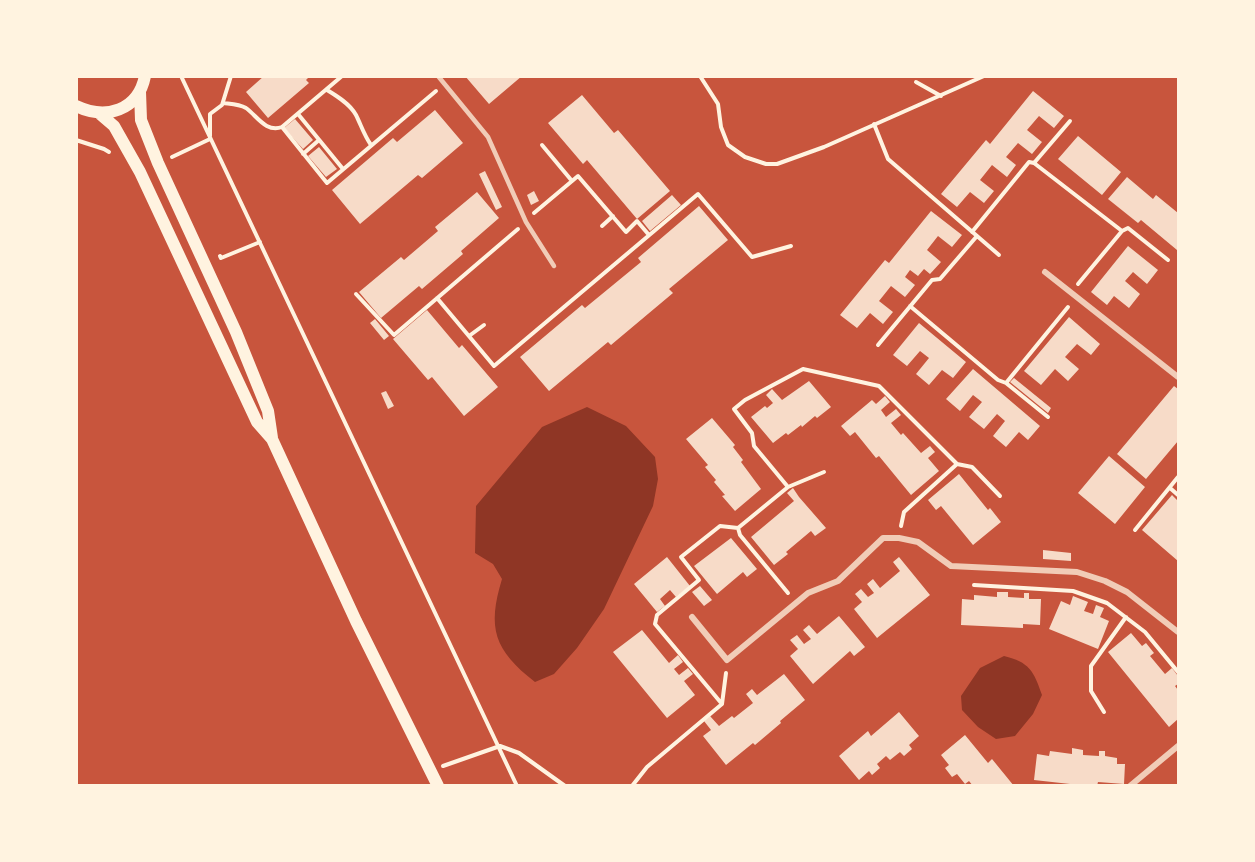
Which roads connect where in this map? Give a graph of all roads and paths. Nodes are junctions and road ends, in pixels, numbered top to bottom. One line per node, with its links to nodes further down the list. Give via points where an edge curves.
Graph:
1 (145, 76): 11 (main road)
2 (181, 76): 21 (path)
3 (231, 76): 13 (path)
4 (342, 76): 10 (path)
5 (438, 76): 9 (lane)
6 (700, 76): 18 (path, via 718,104 728,145 745,157 766,164 797,158)
7 (984, 76): 12 (path)
8 (916, 82): 12 (path)
9 (444, 83): 23 (path); 33 (lane, via 488,136)
10 (327, 90): 16 (path); 23 (path, via 355,113)
11 (140, 92): 15 (main road, via 123,108); 56 (main road, via 141,120 253,372 268,411)
12 (941, 96): 18 (path)
13 (223, 103): 19 (path, via 245,107 268,126); 21 (path, via 210,114)
14 (76, 106): 15 (main road)
15 (100, 114): 56 (main road, via 114,126 140,172 257,422)
16 (298, 114): 19 (path); 22 (path)
17 (1070, 121): 28 (path)
18 (874, 123): 36 (path, via 888,159)
19 (282, 128): 25 (path)
20 (76, 140): 26 (path)
21 (210, 140): 27 (path); 39 (path)
22 (319, 140): 25 (path); 29 (path)
23 (371, 145): 29 (path)
24 (542, 145): 30 (path)
25 (303, 154): 29 (path, via 327,183)
26 (114, 156)
27 (167, 159)
28 (1034, 163): 35 (path); 36 (path, via 1029,162)
29 (343, 169)
30 (572, 181): 31 (path); 32 (path, via 578,176)
31 (534, 213)
32 (613, 216): 34 (path); 37 (path, via 626,232 637,222)
33 (526, 222): 44 (lane); 48 (path)
34 (602, 226)
35 (1122, 231): 43 (path, via 1128,228); 47 (path)
36 (972, 232): 38 (path)
37 (649, 235): 40 (path, via 698,194 752,257); 51 (path, via 494,366)
38 (977, 236): 42 (path); 49 (path, via 940,279 932,280)
39 (260, 242): 41 (path, via 221,258); 76 (path)
40 (791, 246)
41 (216, 248)
42 (999, 255)
43 (1168, 260)
44 (554, 266)
45 (1045, 272): 47 (street)
46 (356, 294): 48 (path, via 394,335)
47 (1073, 294): 53 (street); 54 (path)
48 (437, 298): 51 (path)
49 (910, 306): 52 (path); 54 (path)
50 (484, 325): 51 (path)
51 (469, 336)
52 (878, 345)
53 (1179, 377)
54 (1006, 383): 55 (path)
55 (1048, 417)
56 (272, 439): 78 (main road)
57 (957, 464): 60 (path, via 879,386 803,369 734,409 752,433 754,446); 63 (path, via 972,466); 66 (path, via 904,512)
58 (824, 472): 60 (path)
59 (1179, 477): 61 (path)
60 (788, 487): 64 (path)
61 (1170, 488): 62 (path); 65 (path)
62 (1179, 495)
63 (1000, 496)
64 (738, 528): 68 (path); 74 (path, via 720,526 681,557 699,580 657,615 655,624)
65 (1135, 530)
66 (899, 538): 68 (street, via 883,538 838,580 808,593); 71 (street, via 918,542 951,566 1077,572 1105,581 1127,592)
67 (974, 585): 70 (path, via 1072,591 1107,603)
68 (796, 603): 72 (street)
69 (692, 617): 72 (street)
70 (1126, 617): 73 (path, via 1146,632); 75 (path, via 1091,666 1091,691)
71 (1179, 632)
72 (727, 660): 74 (path)
73 (1179, 672)
74 (722, 704): 82 (path, via 647,767)
75 (1104, 712)
76 (500, 746): 78 (path); 80 (path); 81 (path, via 519,753)
77 (1179, 746): 83 (street)
78 (430, 770): 79 (main road)
79 (438, 786)
80 (517, 786)
81 (565, 786)
82 (632, 786)
83 (1130, 786)

